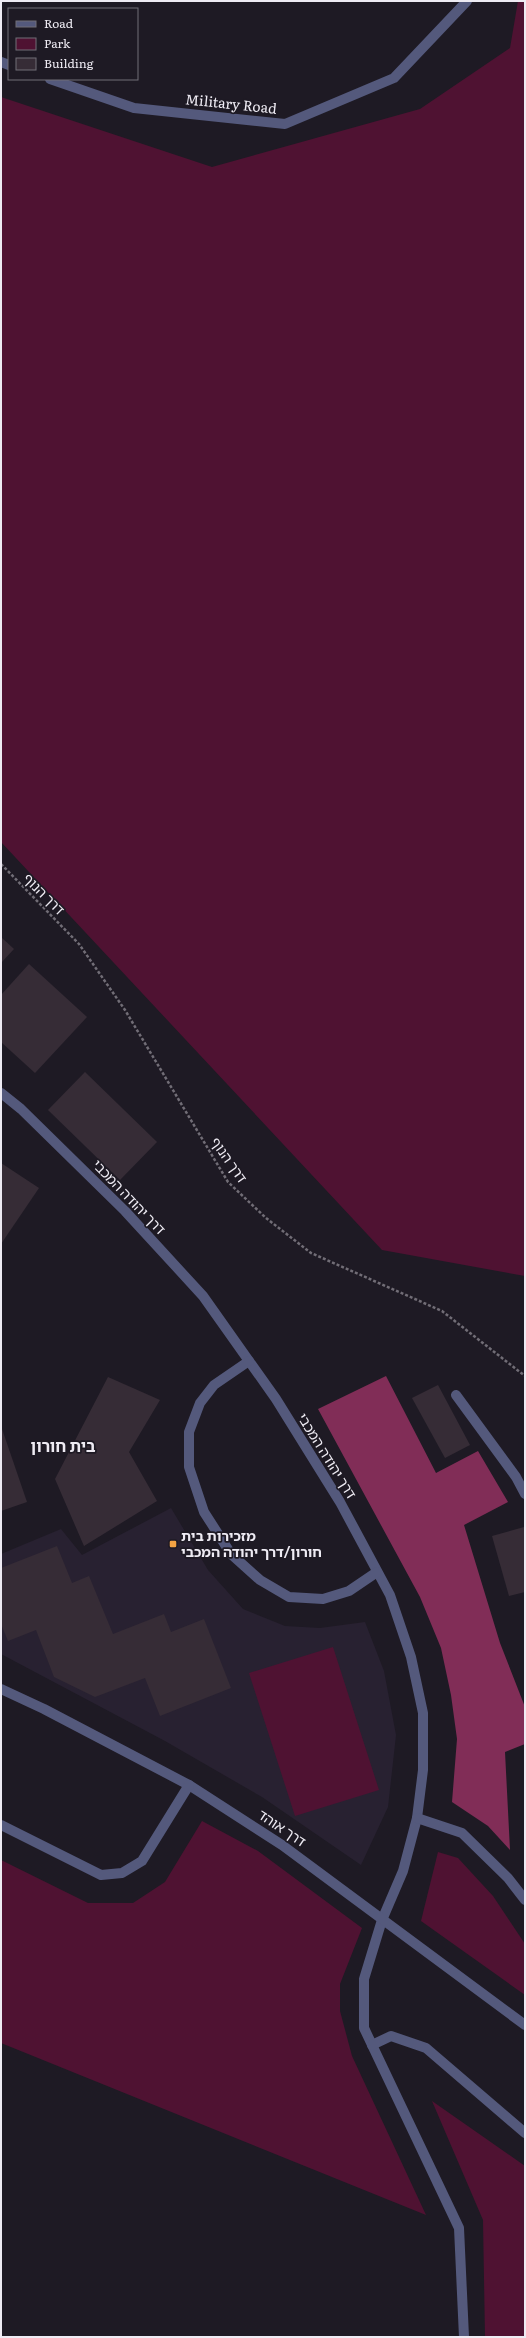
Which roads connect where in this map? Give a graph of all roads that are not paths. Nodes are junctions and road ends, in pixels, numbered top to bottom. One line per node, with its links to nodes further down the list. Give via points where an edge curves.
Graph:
1 (467, 1): 2 (street, Military Road, via 394,78 285,124 134,108)
2 (53, 80)
3 (1, 1093): 4 (street, דרך יהודה המכבי, via 21,1108 125,1212 203,1296)
4 (249, 1361): 7 (street, דרך יהודה המכבי, via 276,1399 340,1502); 7 (street, via 214,1385 200,1403 189,1432 189,1467 204,1512 231,1554 260,1580 289,1597 324,1599 349,1590)
5 (456, 1395): 6 (street, via 516,1477)
6 (525, 1494)
7 (377, 1572): 10 (street, דרך יהודה המכבי, via 390,1595 411,1657 423,1713 423,1770)
8 (1, 1689): 9 (street, דרך אוהד)
9 (189, 1785): 11 (street, via 142,1861 122,1873 101,1875); 13 (street, דרך אוהד, via 282,1844)
10 (417, 1818): 12 (street, via 462,1833 508,1878); 13 (street, דרך יהודה המכבי, via 403,1871)
11 (1, 1825)
12 (525, 1900)
13 (382, 1920): 14 (street, דרך אוהד); 15 (street, דרך יהודה המכבי, via 364,1979 364,2028)
14 (525, 2025)
15 (372, 2045): 16 (street, via 391,2036 426,2048); 17 (street, דרך יהודה המכבי, via 459,2228)
16 (525, 2133)
17 (464, 2337)

